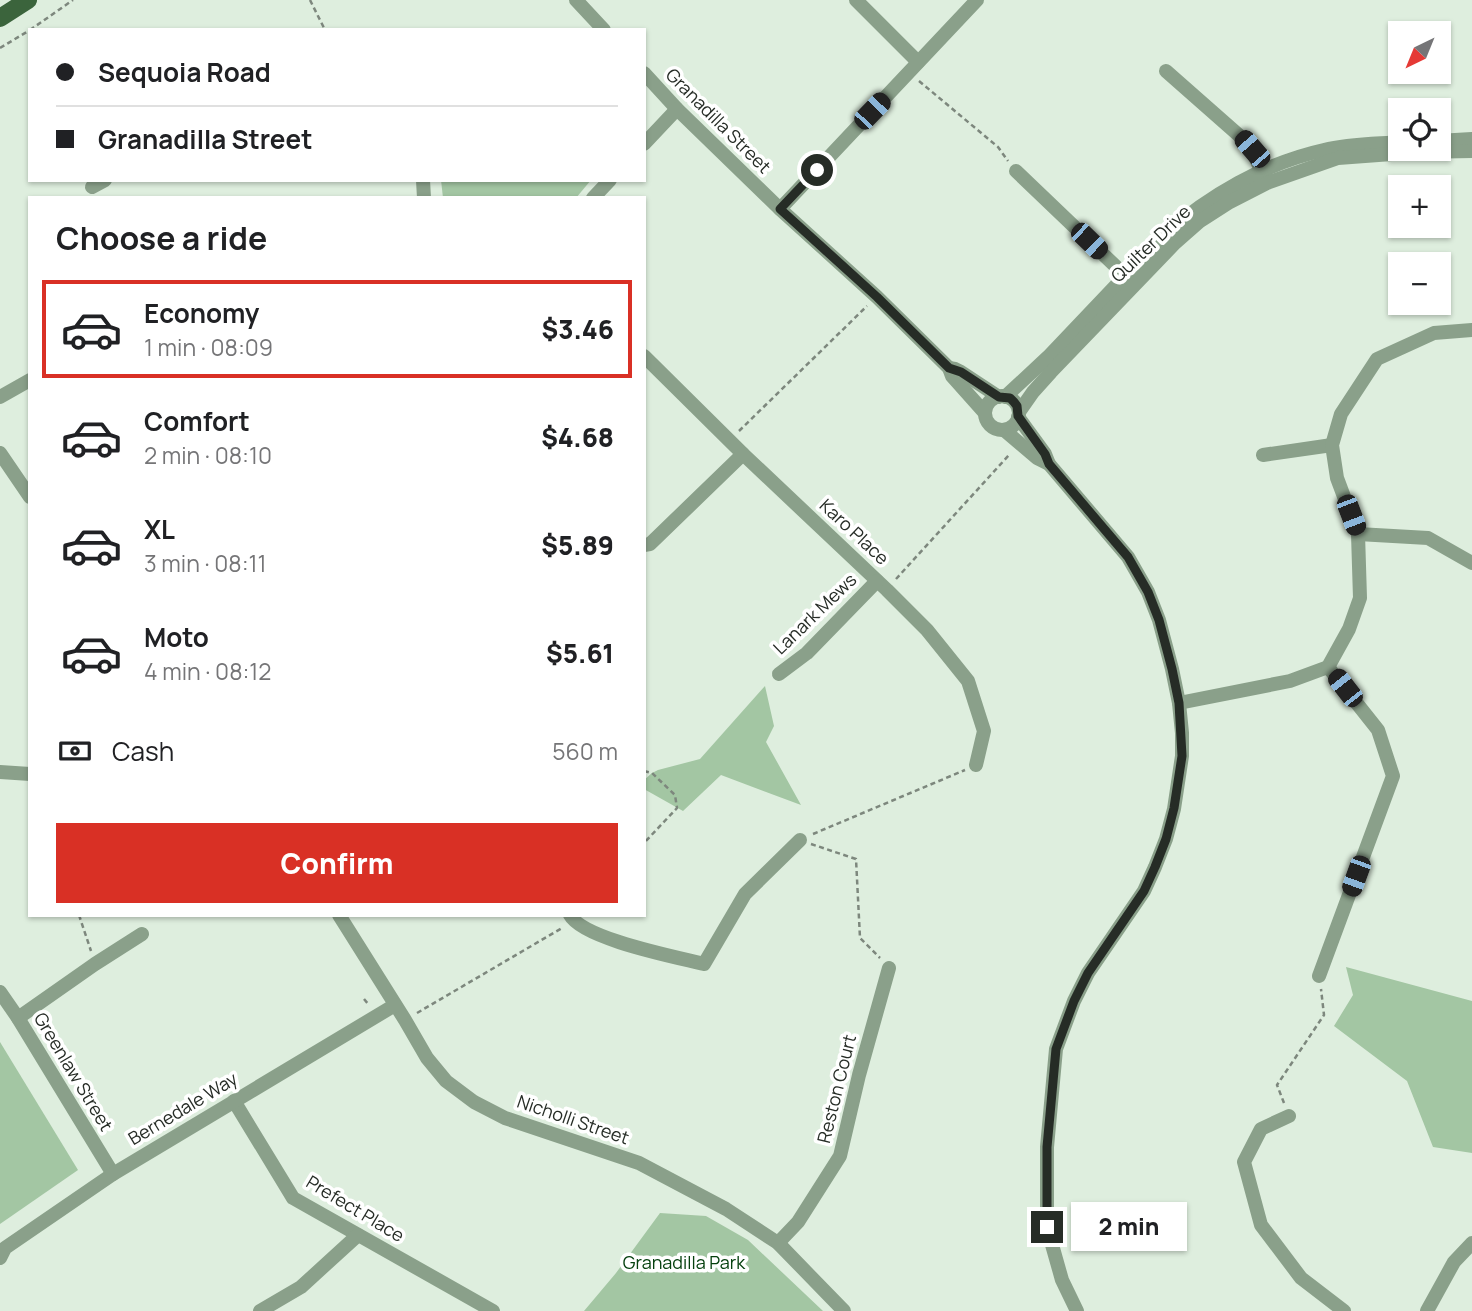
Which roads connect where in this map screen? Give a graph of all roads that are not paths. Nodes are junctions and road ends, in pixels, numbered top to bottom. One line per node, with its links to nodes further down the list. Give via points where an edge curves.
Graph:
1 (28, 0): 5 (main road)
2 (576, 0): 6 (street)
3 (856, 0): 7 (street)
4 (977, 0): 7 (street)
5 (0, 18)
6 (602, 28)
7 (914, 67): 20 (street)
8 (1166, 71): 17 (street, via 1252,149)
9 (646, 76): 10 (street, Granadilla Street)
10 (677, 109): 13 (street); 20 (street, Granadilla Street)
11 (1472, 139): 12 (street)
12 (1451, 140)
13 (646, 142)
14 (1388, 143): 17 (street, Quilter Drive, via 1323,150)
15 (1472, 151): 17 (street, Quilter Drive, via 1338,158)
16 (1016, 171): 21 (street)
17 (1265, 177): 21 (street, Quilter Drive, via 1200,221)
18 (608, 182): 19 (street)
19 (595, 196)
20 (780, 209): 24 (street, Granadilla Street)
21 (1130, 281): 27 (street, Quilter Drive); 29 (street, Quilter Drive)
22 (1472, 330): 31 (street, via 1434,333 1377,359 1341,414)
23 (646, 358): 33 (street, Karo Place)
24 (949, 368): 27 (street, Granadilla Street); 28 (street, Granadilla Street)
25 (28, 381): 26 (street)
26 (0, 397)
27 (1002, 397): 28 (street, via 989,402); 29 (street, via 1014,402)
28 (985, 413): 30 (street, via 992,427)
29 (1019, 414): 30 (street, via 1012,427); 35 (street)
30 (1004, 430): 35 (street)
31 (1332, 444): 34 (street); 37 (street, via 1337,478)
32 (0, 453): 36 (street)
33 (743, 454): 38 (street); 40 (street, Karo Place)
34 (1263, 456)
35 (1049, 464): 43 (street, via 1128,557 1148,592)
36 (28, 494)
37 (1358, 534): 39 (street, via 1428,538); 41 (street, via 1360,598)
38 (646, 545)
39 (1472, 563)
40 (882, 585): 42 (street, Lanark Mews); 44 (street, Karo Place, via 968,681 984,731)
41 (1328, 667): 43 (street, via 1290,681); 52 (street, via 1378,730 1392,776)
42 (779, 674)
43 (1179, 703): 66 (street, via 1182,756 1166,839 1144,891 1088,973 1056,1049 1047,1147 1047,1227)
44 (976, 765)
45 (0, 772): 46 (street)
46 (28, 774)
47 (800, 840): 49 (street, via 745,894 704,964 599,936)
48 (340, 917): 54 (street, Nicholli Street)
49 (572, 918)
50 (142, 934): 55 (street)
51 (889, 968): 60 (street, Reston Court, via 840,1156 798,1222)
52 (1319, 976)
53 (0, 992): 55 (street, Greenlaw Street)
54 (395, 1005): 56 (street, Bernedale Way); 60 (street, Nicholli Street, via 427,1058 446,1081 474,1102 505,1118 639,1163 726,1209)
55 (18, 1018): 58 (street, Greenlaw Street)
56 (234, 1101): 58 (street, Bernedale Way); 59 (street, Prefect Place, via 293,1198)
57 (1289, 1115): 67 (street, via 1261,1129 1244,1162 1261,1225 1301,1278)
58 (113, 1174): 62 (street, Bernedale Way, via 5,1248)
59 (358, 1235): 63 (street, via 301,1287); 64 (street, Prefect Place)
60 (778, 1243): 65 (street, Nicholli Street)
61 (1472, 1244): 68 (street, via 1454,1262)
62 (0, 1258)
63 (260, 1311)
64 (493, 1311)
65 (844, 1311)
66 (1076, 1311)
67 (1345, 1311)
68 (1427, 1311)

